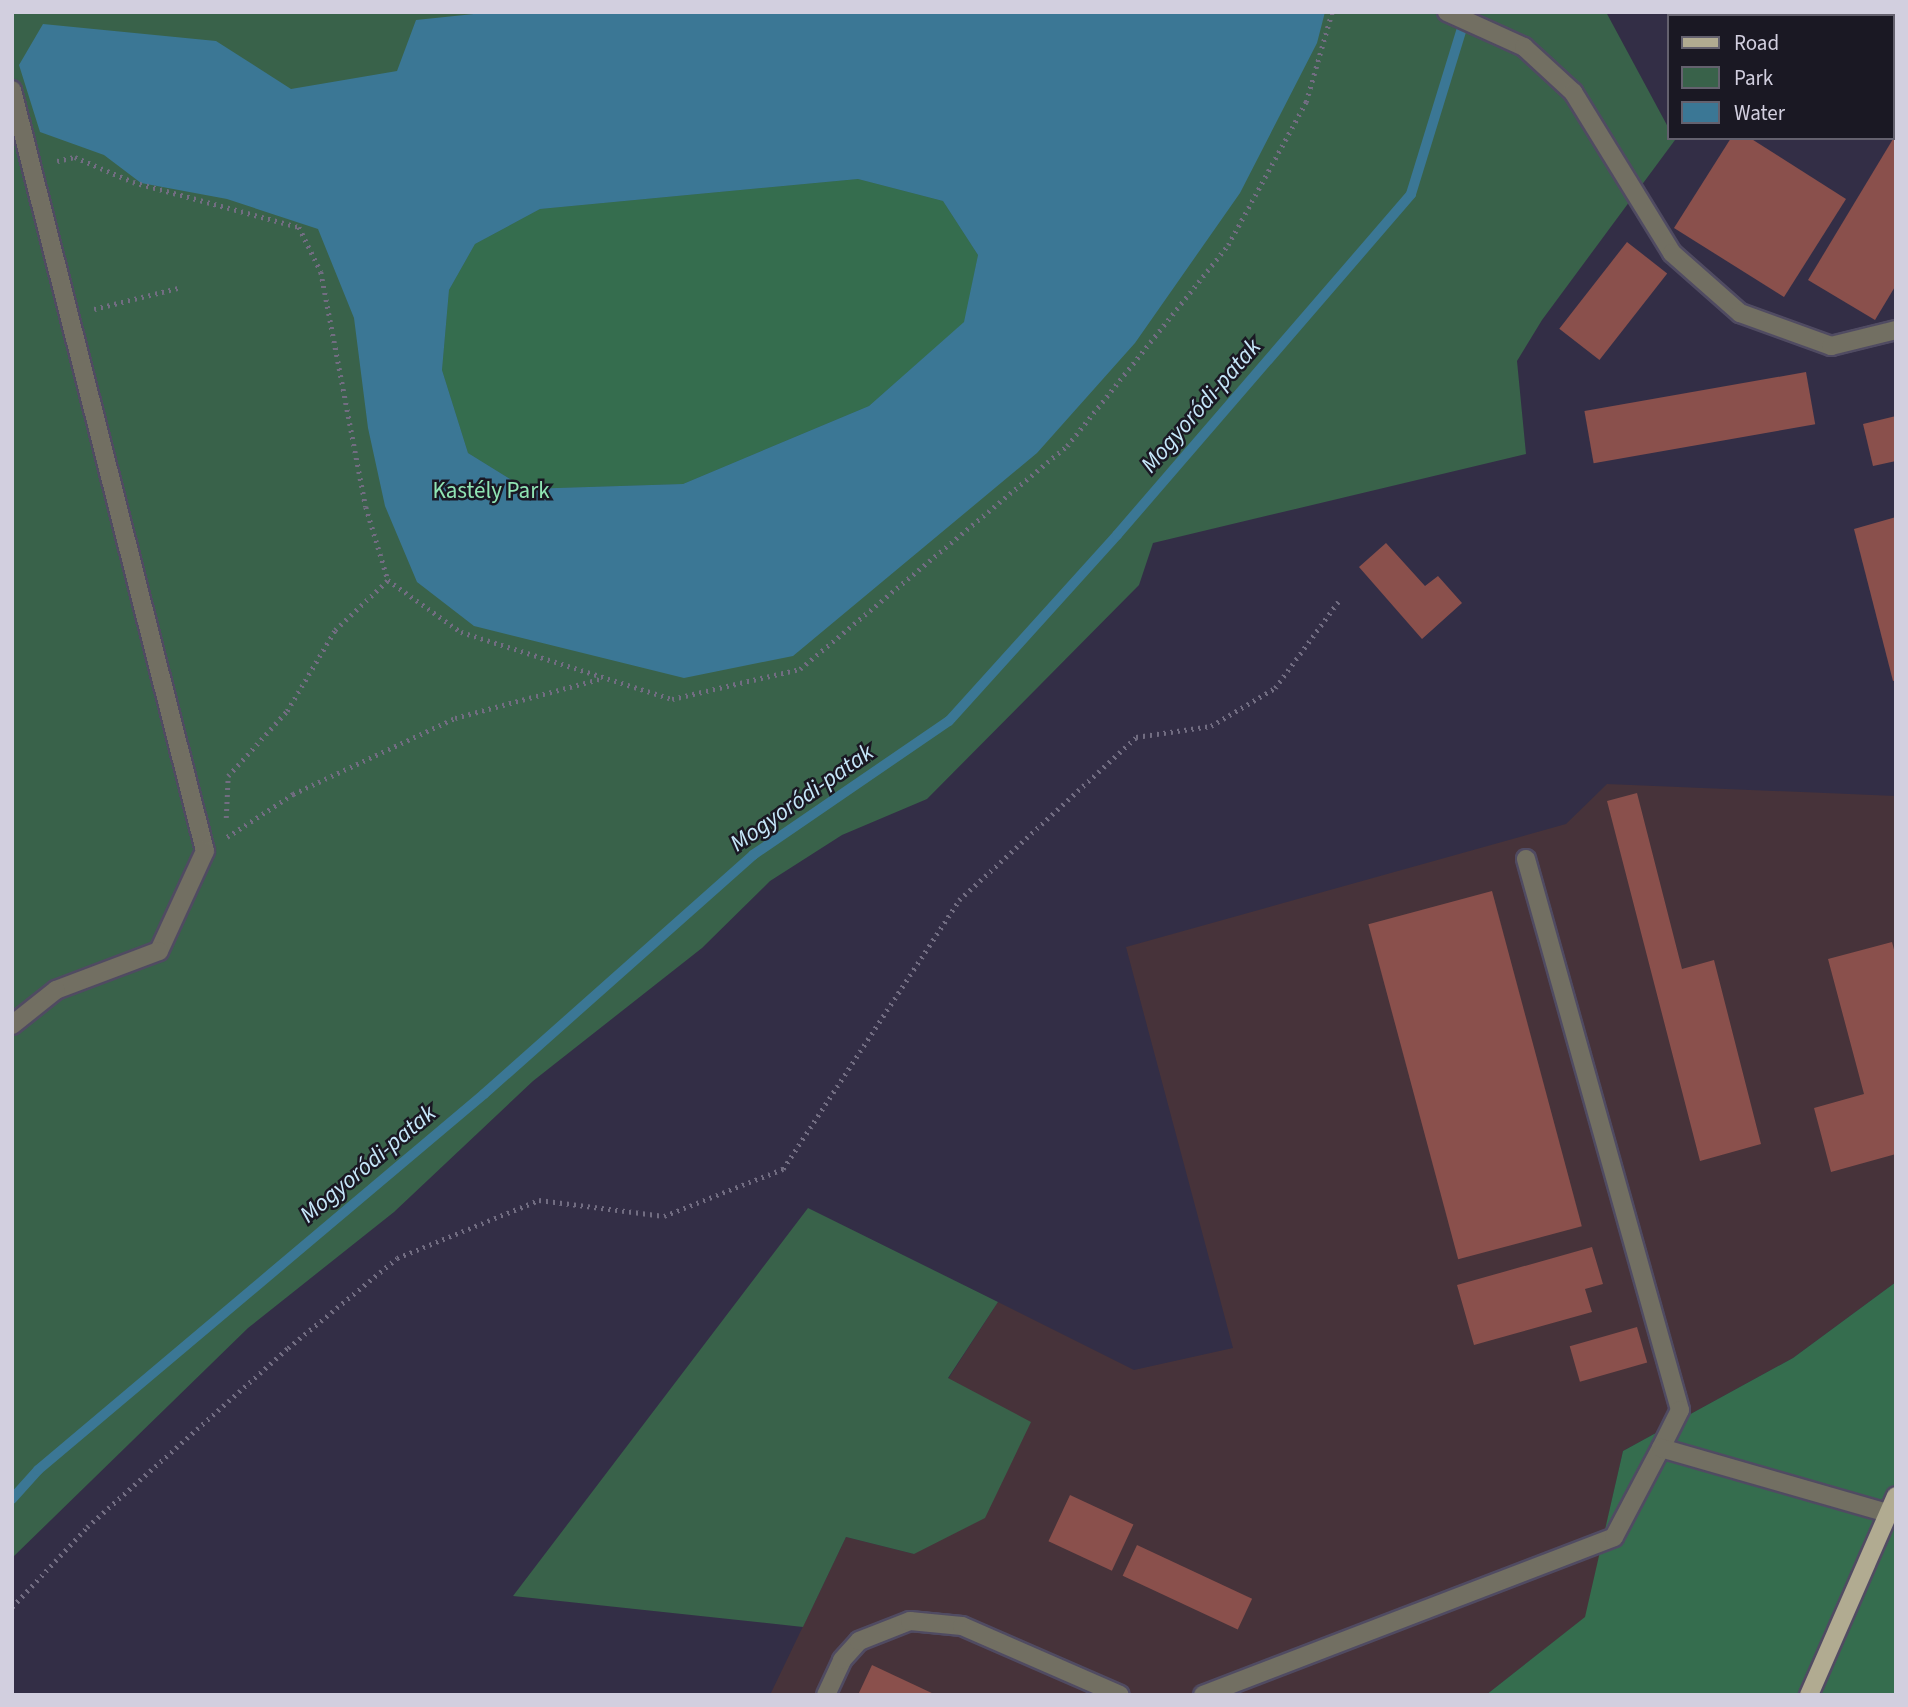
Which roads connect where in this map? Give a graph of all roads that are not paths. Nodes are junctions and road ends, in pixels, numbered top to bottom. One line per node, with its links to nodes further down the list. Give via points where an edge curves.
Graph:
1 (1447, 12): 3 (lane, via 1524,47 1573,92 1672,253 1740,313 1831,346)
2 (12, 90): 5 (lane, via 205,851 159,951 56,990)
3 (1896, 330)
4 (1526, 859): 6 (lane, via 1680,1410)
5 (12, 1025)
6 (1661, 1448): 8 (lane); 11 (lane, via 1614,1537)
7 (1896, 1496): 8 (main road)
8 (1888, 1513): 12 (main road)
9 (826, 1695): 10 (lane, via 842,1660 859,1641 910,1621 935,1621 962,1626)
10 (1120, 1695)
11 (1203, 1695)
12 (1809, 1695)

